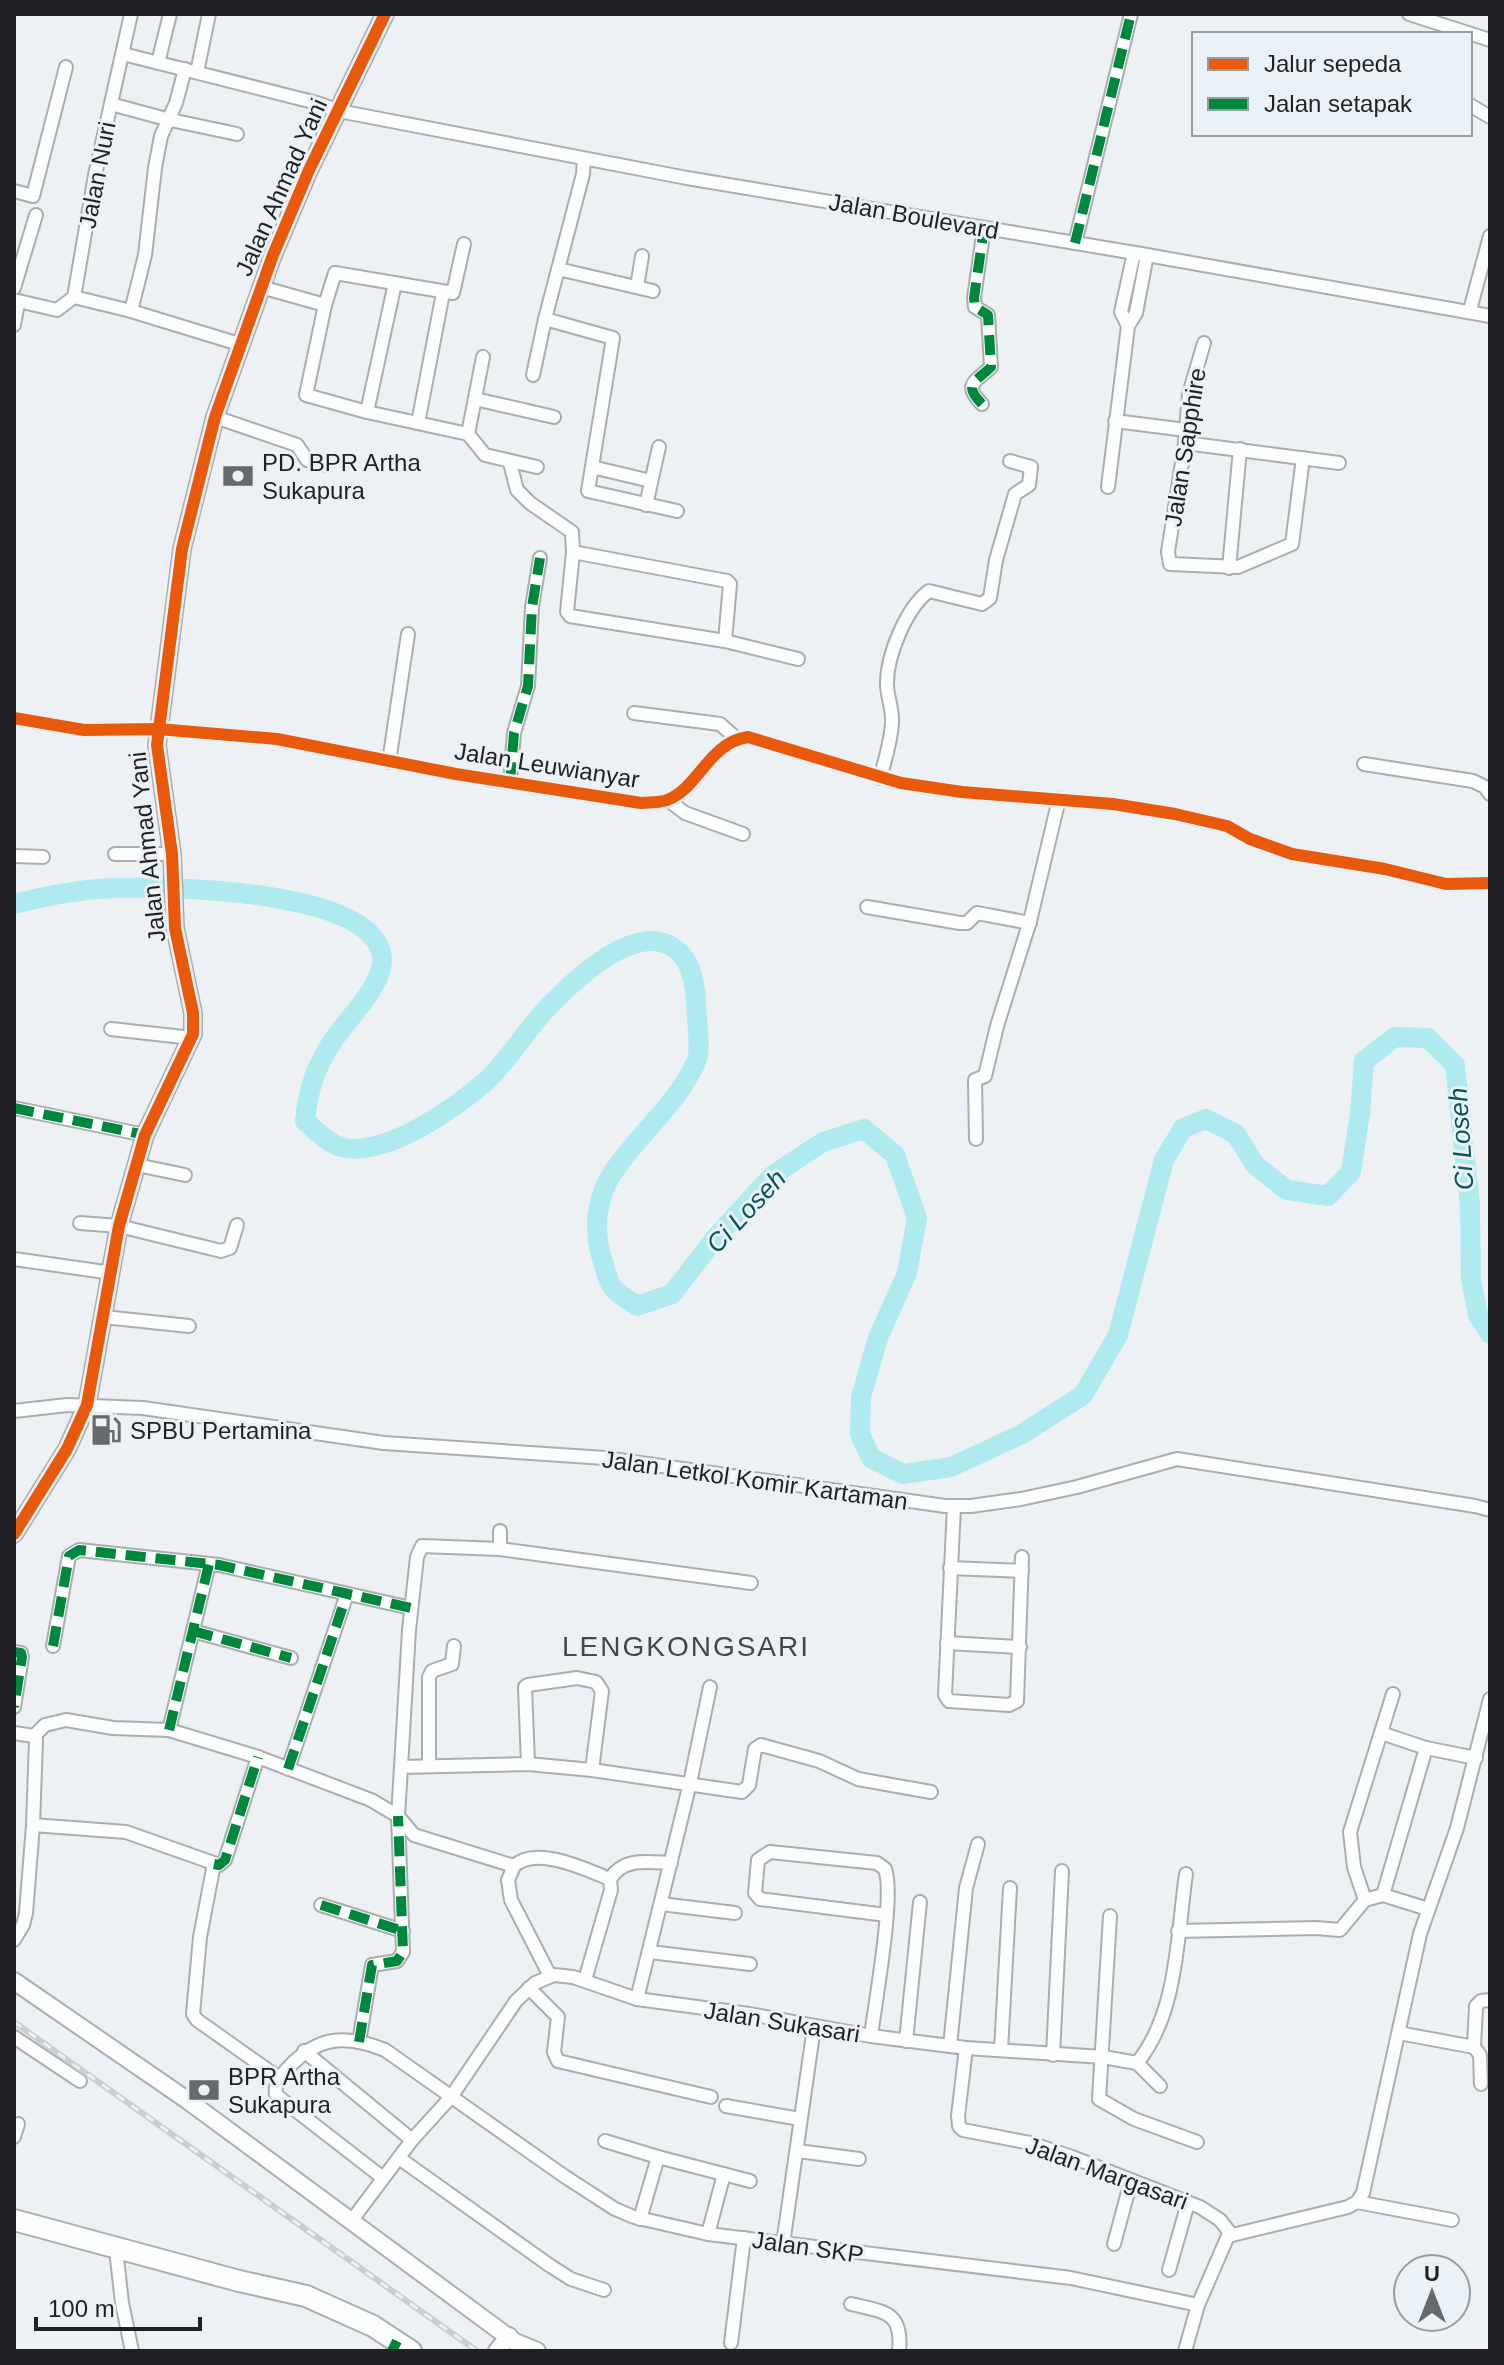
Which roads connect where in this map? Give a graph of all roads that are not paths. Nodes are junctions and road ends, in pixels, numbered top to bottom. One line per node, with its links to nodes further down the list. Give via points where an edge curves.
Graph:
1 (131, 14): 8 (street, Jalan Nuri)
2 (170, 14): 9 (street)
3 (209, 14): 11 (street)
4 (385, 14): 14 (street, Jalan Ahmad Yani)
5 (1131, 14): 23 (street)
6 (1409, 14): 7 (street)
7 (1441, 29)
8 (123, 54): 9 (street, Jalan Boulevard); 12 (street, Jalan Nuri)
9 (158, 63): 11 (street, Jalan Boulevard)
10 (66, 67): 19 (street, via 33,196)
11 (191, 70): 14 (street, Jalan Boulevard); 16 (street)
12 (111, 104): 16 (street); 34 (street, Jalan Nuri)
13 (1472, 106): 15 (street)
14 (339, 111): 18 (street, Jalan Boulevard); 29 (street, Jalan Ahmad Yani)
15 (1490, 117)
16 (166, 119): 17 (street); 38 (street)
17 (237, 134)
18 (584, 159): 21 (street, Jalan Boulevard); 27 (street)
19 (14, 191)
20 (36, 215): 31 (street)
21 (984, 228): 23 (street, Jalan Boulevard); 47 (street, via 974,298 975,307 988,315 991,367 972,384 973,395)
22 (1490, 236): 37 (street)
23 (1075, 243): 25 (street, Jalan Boulevard)
24 (464, 244): 33 (street, via 454,291)
25 (1141, 254): 37 (street, Jalan Boulevard); 51 (street, via 1136,313 1128,326)
26 (642, 256): 30 (street)
27 (558, 269): 30 (street); 40 (street)
28 (395, 283): 33 (street); 36 (street, via 336,273); 48 (street)
29 (261, 287): 36 (street); 43 (street, Jalan Ahmad Yani)
30 (637, 287): 32 (street)
31 (14, 288)
32 (653, 291)
33 (443, 293): 52 (street)
34 (74, 297): 35 (street, via 57,310); 38 (street)
35 (16, 301): 41 (street)
36 (325, 305): 48 (street, via 306,395)
37 (1470, 310): 39 (street, Jalan Boulevard)
38 (131, 311): 43 (street)
39 (1490, 316)
40 (545, 319): 45 (street); 63 (street, via 613,338)
41 (14, 325)
42 (1204, 343): 54 (street, Jalan Sapphire, via 1189,394)
43 (239, 344): 49 (street, Jalan Ahmad Yani)
44 (483, 357): 46 (street)
45 (533, 375)
46 (475, 399): 50 (street); 53 (street)
47 (982, 404)
48 (367, 412): 52 (street)
49 (215, 417): 61 (street, via 297,445 307,460); 76 (street, Jalan Ahmad Yani, via 182,549)
50 (554, 417)
51 (1115, 421): 54 (street); 65 (street)
52 (418, 423): 53 (street)
53 (468, 434): 59 (street, via 485,455)
54 (1186, 436): 56 (street); 70 (street, Jalan Sapphire, via 1168,560 1173,566)
55 (659, 447): 64 (street)
56 (1240, 449): 57 (street); 70 (street)
57 (1303, 458): 60 (street); 70 (street, via 1292,544)
58 (1010, 461): 80 (street, via 1031,467 1029,485 1015,494 990,598 982,604 929,591 903,624 887,684 892,721)
59 (510, 463): 62 (street); 68 (street, via 517,490 571,531)
60 (1339, 463)
61 (324, 465)
62 (537, 467)
63 (592, 467): 64 (street); 66 (street, via 589,493)
64 (651, 481): 66 (street)
65 (1108, 487)
66 (646, 505): 67 (street)
67 (677, 511)
68 (573, 552): 72 (street, via 727,581); 72 (street, via 570,616)
69 (540, 558): 81 (street, via 528,686 514,733)
70 (1229, 568)
71 (408, 634): 78 (street)
72 (725, 641): 73 (street)
73 (798, 659)
74 (634, 713): 77 (street, via 720,724)
75 (14, 718): 76 (street, Jalan Leuwianyar, via 84,730)
76 (158, 729): 78 (street, Jalan Leuwianyar, via 277,739); 87 (street, Jalan Ahmad Yani)
77 (737, 739): 80 (street, via 757,739); 84 (street, Jalan Leuwianyar)
78 (389, 762): 81 (street, Jalan Leuwianyar)
79 (1364, 764): 82 (street, via 1473,781)
80 (880, 778): 83 (street, via 962,792)
81 (510, 782): 84 (street, Jalan Leuwianyar, via 641,803)
82 (1490, 794)
83 (1059, 799): 90 (street, via 1227,826 1292,854 1446,884); 92 (street)
84 (668, 800): 85 (street, via 685,813)
85 (743, 834)
86 (115, 854): 87 (street)
87 (172, 854): 94 (street, Jalan Ahmad Yani, via 173,902 193,1013)
88 (14, 856): 89 (street)
89 (43, 857)
90 (1490, 883)
91 (867, 907): 92 (street, via 960,923 977,913)
92 (1030, 923): 97 (street, via 985,1076 975,1080)
93 (111, 1029): 94 (street)
94 (192, 1038): 96 (street, Jalan Ahmad Yani)
95 (14, 1108): 96 (street)
96 (145, 1135): 98 (street, Jalan Ahmad Yani)
97 (976, 1139)
98 (137, 1165): 99 (street); 102 (street, Jalan Ahmad Yani)
99 (185, 1175)
100 (80, 1223): 102 (street)
101 (237, 1225): 102 (street, via 230,1248 221,1251)
102 (119, 1226): 104 (street, Jalan Ahmad Yani)
103 (14, 1259): 104 (street)
104 (112, 1273): 105 (street, Jalan Ahmad Yani)
105 (104, 1317): 106 (street); 107 (street, Jalan Ahmad Yani)
106 (189, 1326)
107 (87, 1405): 108 (street, Jalan Letkol Komir Kartaman); 109 (street, Jalan Letkol Komir Kartaman, via 164,1410 384,1443 605,1458); 112 (street, Jalan Ahmad Yani, via 71,1442)
108 (14, 1411)
109 (954, 1506): 110 (street, Jalan Letkol Komir Kartaman, via 1021,1499 1177,1459); 116 (street)
110 (1490, 1510)
111 (500, 1531): 113 (street)
112 (14, 1532)
113 (500, 1549): 118 (street); 120 (street, via 421,1546)
114 (1022, 1557): 117 (street)
115 (209, 1564): 119 (street); 121 (street); 123 (street, via 73,1551)
116 (950, 1568): 117 (street); 122 (street)
117 (1022, 1571): 125 (street)
118 (751, 1583)
119 (347, 1594): 120 (street); 142 (street)
120 (411, 1608): 141 (street)
121 (193, 1631): 127 (street); 132 (street)
122 (947, 1643): 125 (street); 125 (street, via 950,1702 1015,1704)
123 (53, 1646)
124 (454, 1646): 140 (street, via 452,1664 429,1677)
125 (1020, 1647)
126 (14, 1652): 131 (street, via 22,1657)
127 (291, 1658)
128 (710, 1687): 144 (street)
129 (1393, 1694): 134 (street)
130 (1490, 1699): 138 (street)
131 (14, 1707)
132 (169, 1730): 135 (street, via 66,1720 45,1725); 137 (street)
133 (14, 1733): 135 (street)
134 (1381, 1733): 136 (street); 157 (street, via 1350,1832)
135 (34, 1736): 147 (street)
136 (1426, 1748): 138 (street); 156 (street)
137 (258, 1757): 142 (street); 150 (street, via 225,1860)
138 (1476, 1758): 161 (street)
139 (528, 1764): 140 (street); 143 (street); 143 (street, via 525,1687 581,1678 596,1682 602,1691)
140 (429, 1766): 141 (street)
141 (401, 1767): 146 (street)
142 (288, 1769): 146 (street, via 371,1800)
143 (592, 1770): 144 (street)
144 (690, 1783): 145 (street, via 744,1792 755,1749 761,1745 819,1761 858,1779); 149 (street)
145 (931, 1792)
146 (398, 1816): 151 (street, via 421,1838); 165 (street)
147 (33, 1825): 150 (street, via 126,1832); 167 (street, via 25,1919)
148 (978, 1844): 182 (street, via 966,1888)
149 (671, 1863): 154 (street, via 626,1863); 159 (street)
150 (214, 1864): 190 (street, via 193,2014)
151 (514, 1866): 154 (street, via 527,1857 543,1857); 170 (street, via 508,1884 511,1900)
152 (1062, 1871): 187 (street)
153 (1186, 1874): 166 (street)
154 (610, 1879): 171 (street)
155 (1010, 1888): 184 (street)
156 (1383, 1895): 157 (street); 161 (street)
157 (1365, 1900): 166 (street, via 1340,1930)
158 (920, 1902): 180 (street)
159 (661, 1904): 162 (street); 168 (street)
160 (321, 1905): 165 (street)
161 (1428, 1909): 177 (street)
162 (735, 1913)
163 (886, 1915): 163 (street, via 760,1899 755,1893 758,1860 770,1852 880,1864 888,1877); 178 (street)
164 (1110, 1916): 188 (street)
165 (403, 1931): 181 (street, via 400,1960 372,1966)
166 (1178, 1931): 189 (street, via 1163,2012)
167 (14, 1940)
168 (650, 1952): 169 (street); 174 (street)
169 (750, 1964)
170 (550, 1976): 171 (street, Jalan Sukasari); 173 (street)
171 (585, 1980): 174 (street, Jalan Sukasari)
172 (14, 1981): 213 (street)
173 (529, 1988): 194 (street); 195 (street, via 558,2017 558,2061)
174 (637, 1999): 176 (street, Jalan Sukasari)
175 (1490, 2000): 186 (street, via 1476,2006)
176 (814, 2027): 178 (street, Jalan Sukasari); 197 (street)
177 (1399, 2033): 186 (street); 209 (street, via 1368,2179)
178 (871, 2036): 180 (street, Jalan Sukasari)
179 (14, 2037): 191 (street)
180 (906, 2041): 182 (street, Jalan Sukasari)
181 (359, 2042): 185 (street, via 329,2042); 194 (street, Jalan SKP, via 385,2050)
182 (950, 2046): 183 (street, Jalan Sukasari)
183 (966, 2048): 184 (street, Jalan Sukasari); 208 (street, Jalan Margasari, via 961,2129 1043,2146)
184 (1001, 2050): 187 (street, Jalan Sukasari)
185 (304, 2051): 190 (street); 198 (street)
186 (1482, 2053): 192 (street)
187 (1053, 2055): 188 (street, Jalan Sukasari)
188 (1103, 2057): 189 (street, Jalan Sukasari); 200 (street, via 1102,2102)
189 (1137, 2063): 193 (street)
190 (279, 2078): 206 (street, via 277,2096)
191 (80, 2081)
192 (1481, 2084)
193 (1160, 2086)
194 (451, 2097): 198 (street); 211 (street, Jalan SKP, via 564,2176)
195 (711, 2097)
196 (726, 2106): 197 (street)
197 (800, 2119): 201 (street)
198 (412, 2140): 203 (street)
199 (605, 2141): 202 (street)
200 (1197, 2142)
201 (798, 2151): 204 (street); 218 (street)
202 (658, 2157): 205 (street); 211 (street)
203 (399, 2158): 206 (street); 222 (street, via 549,2265)
204 (859, 2159)
205 (724, 2174): 207 (street); 215 (street)
206 (383, 2178): 213 (street)
207 (750, 2181)
208 (1131, 2181): 210 (street, Jalan Margasari); 219 (street)
209 (1357, 2202): 214 (street); 216 (street)
210 (1188, 2203): 216 (street, Jalan Margasari, via 1210,2213); 221 (street)
211 (640, 2219): 215 (street, Jalan SKP)
212 (14, 2220): 220 (main road)
213 (352, 2220): 225 (street)
214 (1452, 2220)
215 (708, 2234): 217 (street, Jalan SKP)
216 (1231, 2234): 224 (street)
217 (744, 2238): 218 (street, Jalan SKP); 226 (street)
218 (783, 2244): 224 (street, Jalan SKP, via 1071,2278)
219 (1114, 2244)
220 (116, 2249): 227 (main road, via 306,2296 344,2311); 228 (street)
221 (1169, 2270)
222 (604, 2290)
223 (851, 2304): 231 (street, via 896,2320)
224 (1198, 2305): 232 (street)
225 (509, 2336): 229 (street); 230 (street)
226 (731, 2343)
227 (400, 2348)
228 (132, 2351)
229 (497, 2351)
230 (537, 2351)
231 (899, 2351)
232 (1185, 2351)

